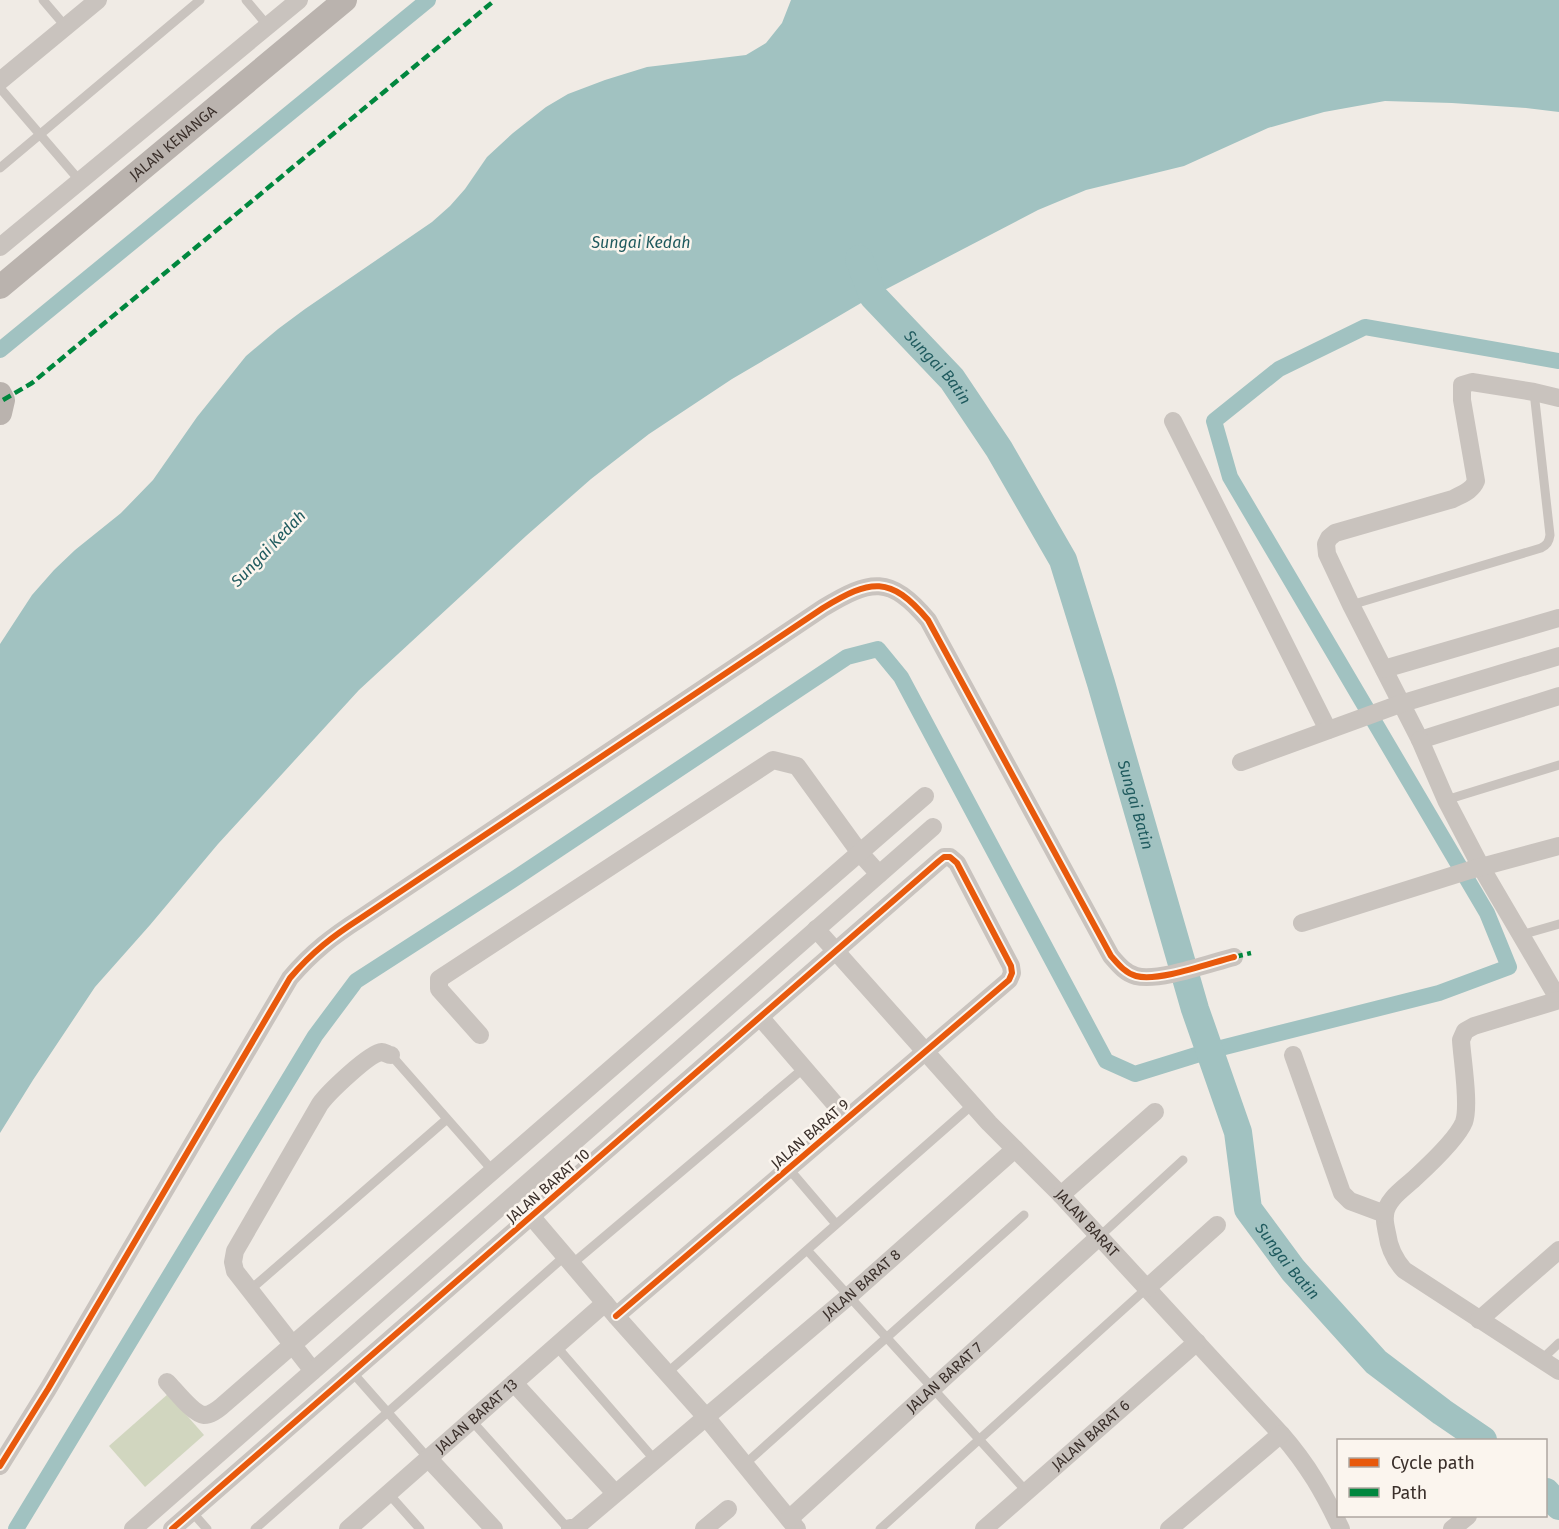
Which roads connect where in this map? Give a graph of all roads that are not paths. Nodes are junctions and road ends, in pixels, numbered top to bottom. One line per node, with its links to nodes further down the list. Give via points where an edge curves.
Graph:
1 (43, 0): 8 (lane)
2 (98, 0): 8 (street)
3 (200, 0): 11 (lane)
4 (246, 0): 7 (lane)
5 (299, 0): 7 (street)
6 (345, 0): 15 (street, JALAN KENANGA)
7 (268, 26): 13 (street)
8 (66, 27): 9 (street)
9 (0, 81)
10 (0, 88): 11 (lane)
11 (40, 134): 12 (lane); 13 (lane)
12 (0, 168)
13 (80, 181): 14 (street)
14 (0, 247)
15 (0, 287)
16 (1534, 392): 18 (street); 21 (lane, via 1550,535 1546,546); 21 (street, via 1472,382 1462,385 1474,486 1453,499 1329,538 1327,554)
17 (0, 394): 19 (street)
18 (1559, 398)
19 (0, 413)
20 (1173, 421): 27 (street)
21 (1351, 605): 24 (street)
22 (1559, 618): 24 (street)
23 (1559, 656): 26 (street)
24 (1384, 669): 26 (street)
25 (1559, 696): 28 (street)
26 (1394, 706): 27 (street); 28 (street)
27 (1328, 730): 29 (street)
28 (1420, 740): 32 (street)
29 (1241, 762)
30 (1559, 765): 32 (lane)
31 (926, 796): 35 (street)
32 (1446, 800): 36 (street)
33 (933, 827): 37 (street)
34 (1559, 846): 36 (street)
35 (860, 853): 37 (street); 47 (street, via 797,766 773,760 439,979 439,989); 59 (street)
36 (1476, 868): 38 (street); 41 (street)
37 (879, 874): 40 (street)
38 (1302, 923)
39 (1559, 924): 41 (lane)
40 (816, 930): 42 (street, JALAN BARAT); 81 (street)
41 (1521, 935): 45 (street)
42 (835, 952): 44 (street, JALAN BARAT 10, via 939,861 950,857 957,862); 46 (street, JALAN BARAT 10); 48 (street, JALAN BARAT)
43 (1234, 957): 96 (street, via 1152,977 1128,972 1111,956 928,620 906,596 890,588 873,585 858,589 823,608 351,924 306,959 290,978)
44 (1011, 966): 48 (street, JALAN BARAT 9, via 1009,980)
45 (1559, 1000): 61 (street, via 1466,1031 1461,1040 1464,1121 1457,1134 1397,1194)
46 (760, 1017): 51 (street); 63 (street, JALAN BARAT 10)
47 (480, 1035)
48 (925, 1052): 52 (street, JALAN BARAT); 54 (street, JALAN BARAT 9)
49 (391, 1055): 55 (lane); 71 (street, via 375,1054 320,1104 235,1251 235,1271)
50 (1293, 1055): 61 (street, via 1342,1193 1350,1201)
51 (804, 1068): 54 (street); 69 (lane)
52 (972, 1105): 56 (street, JALAN BARAT); 64 (lane)
53 (1155, 1112): 60 (street)
54 (847, 1118): 58 (street, JALAN BARAT 9)
55 (447, 1119): 59 (lane); 71 (lane)
56 (1015, 1149): 60 (street, JALAN BARAT); 72 (street, JALAN BARAT 8)
57 (1183, 1160): 66 (lane)
58 (789, 1169): 64 (lane); 73 (street, JALAN BARAT 9)
59 (493, 1171): 78 (street)
60 (1061, 1195): 66 (street, JALAN BARAT)
61 (1385, 1214): 74 (street, via 1396,1261)
62 (1023, 1215): 75 (lane)
63 (531, 1216): 69 (street); 83 (street, JALAN BARAT 10)
64 (836, 1224): 67 (lane)
65 (1217, 1225): 70 (street)
66 (1100, 1236): 70 (street, JALAN BARAT); 87 (street, JALAN BARAT 7)
67 (807, 1250): 72 (lane); 84 (lane)
68 (1559, 1250): 74 (street)
69 (569, 1260): 73 (street); 88 (lane)
70 (1147, 1288): 76 (street, JALAN BARAT); 92 (lane)
71 (250, 1290): 78 (street)
72 (849, 1296): 75 (lane); 89 (street, JALAN BARAT 8)
73 (611, 1309): 79 (street, JALAN BARAT 13); 84 (street)
74 (1479, 1320): 80 (street)
75 (887, 1338): 87 (lane); 95 (lane)
76 (1197, 1342): 91 (street, JALAN BARAT); 97 (street, JALAN BARAT 6)
77 (1559, 1343): 80 (lane)
78 (293, 1345): 81 (street); 85 (street, via 214,1413 201,1415)
79 (556, 1346): 86 (street, JALAN BARAT 13); 94 (lane)
80 (1540, 1360): 82 (street)
81 (313, 1371): 105 (street)
82 (1559, 1371)
83 (352, 1372): 88 (lane); 101 (street, JALAN BARAT 10)
84 (667, 1373): 89 (street)
85 (167, 1382)
86 (514, 1383): 90 (street, JALAN BARAT 13); 99 (street)
87 (933, 1388): 92 (lane); 103 (street, JALAN BARAT 7)
88 (387, 1411): 93 (lane); 108 (lane)
89 (706, 1417): 94 (street, JALAN BARAT 8); 95 (street)
90 (471, 1420): 93 (street, JALAN BARAT 13); 104 (lane)
91 (1281, 1434): 115 (street); 116 (street, JALAN BARAT, via 1317,1482)
92 (979, 1440): 97 (lane); 113 (lane)
93 (428, 1458): 98 (street, JALAN BARAT 13); 111 (street)
94 (654, 1459): 99 (street, JALAN BARAT 8)
95 (745, 1464): 103 (street)
96 (0, 1466)
97 (1027, 1492): 114 (street, JALAN BARAT 6)
98 (388, 1493): 109 (street, JALAN BARAT 13); 110 (lane)
99 (615, 1493): 104 (street, JALAN BARAT 8, via 575,1528)
100 (728, 1509): 112 (street)
101 (192, 1512): 106 (street, JALAN BARAT 10); 107 (lane)
102 (1466, 1517): 117 (street)
103 (793, 1524)
104 (570, 1528)
105 (133, 1529)
106 (172, 1529)
107 (207, 1529)
108 (255, 1529)
109 (348, 1529)
110 (420, 1529)
111 (494, 1529)
112 (704, 1529)
113 (880, 1529)
114 (984, 1529)
115 (1169, 1529)
116 (1341, 1529)
117 (1452, 1529)

